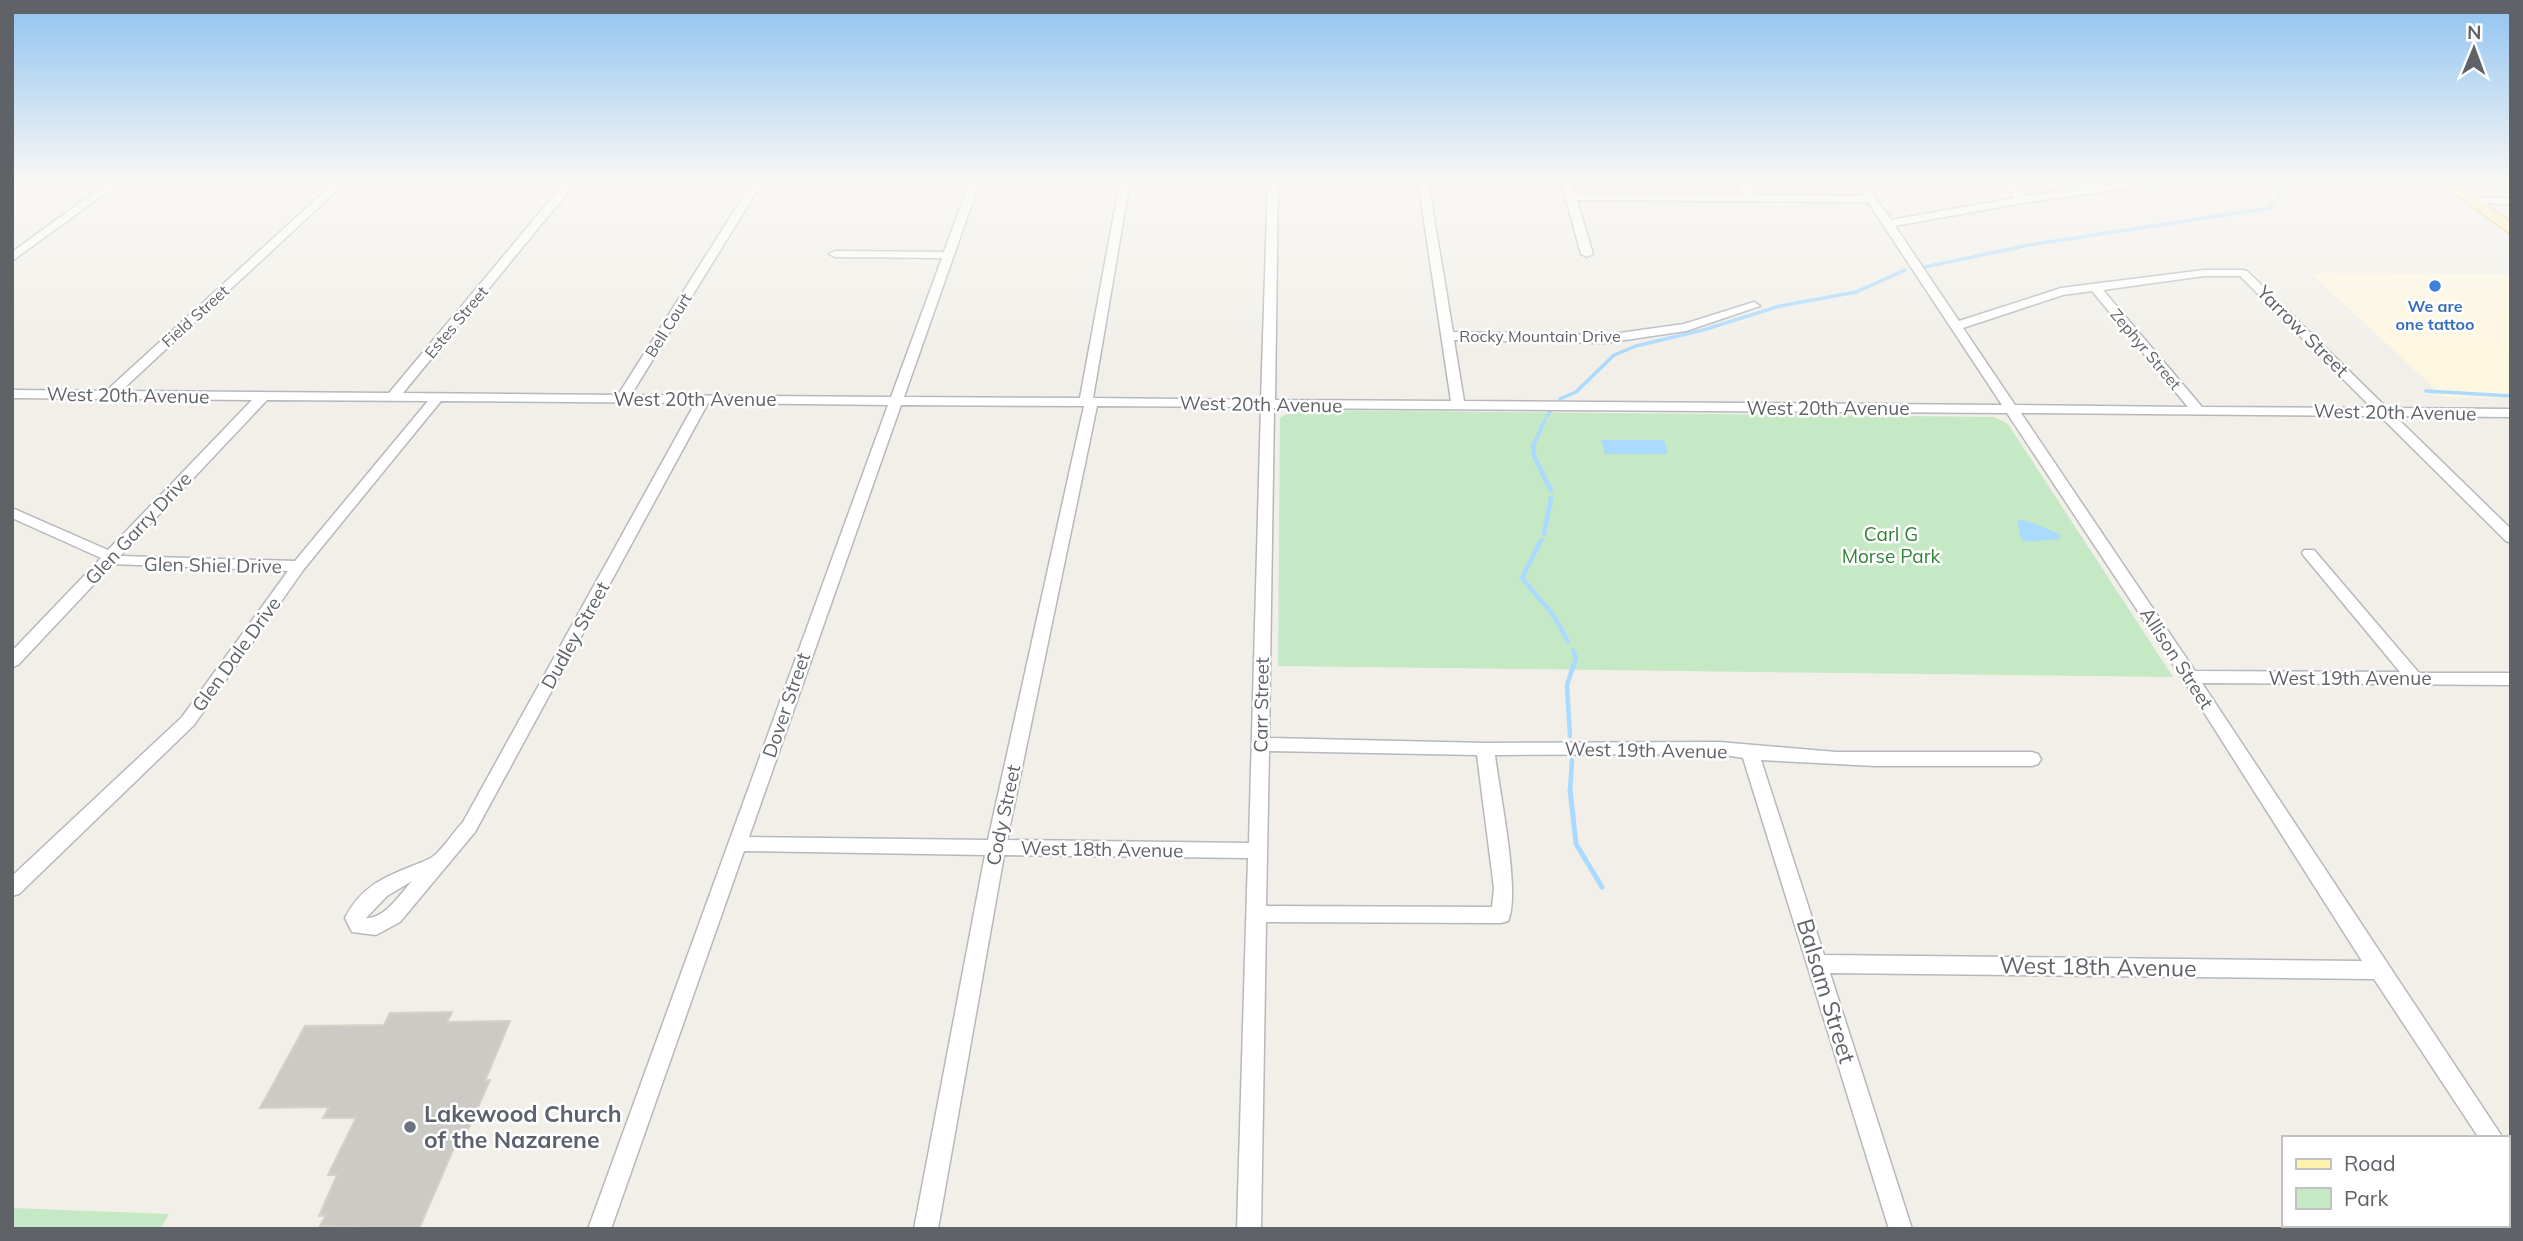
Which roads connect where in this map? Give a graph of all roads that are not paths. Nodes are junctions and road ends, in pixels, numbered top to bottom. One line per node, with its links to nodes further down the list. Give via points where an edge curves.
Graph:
1 (38, 239): 14 (street)
2 (279, 239): 20 (street, Field Street)
3 (524, 239): 22 (street, Estes Street)
4 (722, 239): 24 (street, Bell Court)
5 (954, 239): 13 (street, Dover Street)
6 (1115, 239): 27 (street, Cody Street)
7 (1271, 239): 28 (street, Carr Street)
8 (1432, 239): 18 (street)
9 (1583, 239): 12 (street)
10 (1898, 239): 17 (street, Allison Street)
11 (835, 254): 13 (street)
12 (1587, 254)
13 (948, 255): 26 (street, Dover Street)
14 (12, 258)
15 (2094, 287): 17 (street, via 2061,292); 31 (street, Zephyr Street); 32 (street, Yarrow Street, via 2243,272)
16 (1754, 306): 18 (street, Rocky Mountain Drive, via 1686,327 1605,339)
17 (1956, 326): 30 (street, Allison Street)
18 (1448, 336): 29 (street)
19 (12, 394): 20 (street, West 20th Avenue)
20 (109, 394): 21 (street, West 20th Avenue)
21 (263, 396): 22 (street, West 20th Avenue); 37 (street, Glen Garry Drive)
22 (393, 397): 23 (street, West 20th Avenue)
23 (437, 398): 24 (street, West 20th Avenue); 38 (street, Glen Dale Drive)
24 (622, 399): 25 (street, West 20th Avenue)
25 (703, 400): 26 (street, West 20th Avenue); 50 (street, Dudley Street, via 470,827)
26 (895, 401): 27 (street, West 20th Avenue); 47 (street, Dover Street)
27 (1088, 402): 28 (street, West 20th Avenue); 48 (street, Cody Street)
28 (1267, 404): 29 (street, West 20th Avenue); 43 (street, Carr Street)
29 (1458, 406): 30 (street, West 20th Avenue)
30 (2012, 409): 31 (street, West 20th Avenue); 40 (street, Allison Street)
31 (2198, 410): 32 (street, West 20th Avenue)
32 (2383, 411): 33 (street, West 20th Avenue); 35 (street, Yarrow Street)
33 (2511, 413)
34 (12, 512): 37 (street, Glen Shiel Drive)
35 (2511, 538)
36 (2309, 553): 41 (street)
37 (111, 558): 38 (street, Glen Shiel Drive, via 151,564); 39 (street, Glen Garry Drive)
38 (299, 566): 51 (street, Glen Dale Drive, via 187,721)
39 (12, 661)
40 (2190, 677): 41 (street, West 19th Avenue); 54 (street, Allison Street)
41 (2414, 679): 42 (street, West 19th Avenue)
42 (2511, 680)
43 (1260, 744): 44 (street, West 19th Avenue); 49 (street, Carr Street)
44 (1485, 749): 45 (street, West 19th Avenue, via 1719,748); 52 (street, via 1503,888 1501,915)
45 (1750, 753): 46 (street, West 19th Avenue); 53 (street, Balsam Street)
46 (2032, 759)
47 (737, 844): 48 (street, West 18th Avenue); 56 (street, Dover Street)
48 (996, 847): 49 (street, West 18th Avenue); 57 (street, Cody Street)
49 (1258, 852): 52 (street, Carr Street)
50 (438, 864): 50 (street, Dudley Street, via 424,866 386,886 360,909 355,918 359,926 376,927 393,916)
51 (12, 888)
52 (1256, 914): 58 (street, Carr Street)
53 (1818, 964): 54 (street, West 18th Avenue); 59 (street, Balsam Street)
54 (2379, 970): 55 (street, Allison Street)
55 (2491, 1136)
56 (600, 1229)
57 (926, 1229)
58 (1249, 1229)
59 (1900, 1229)

